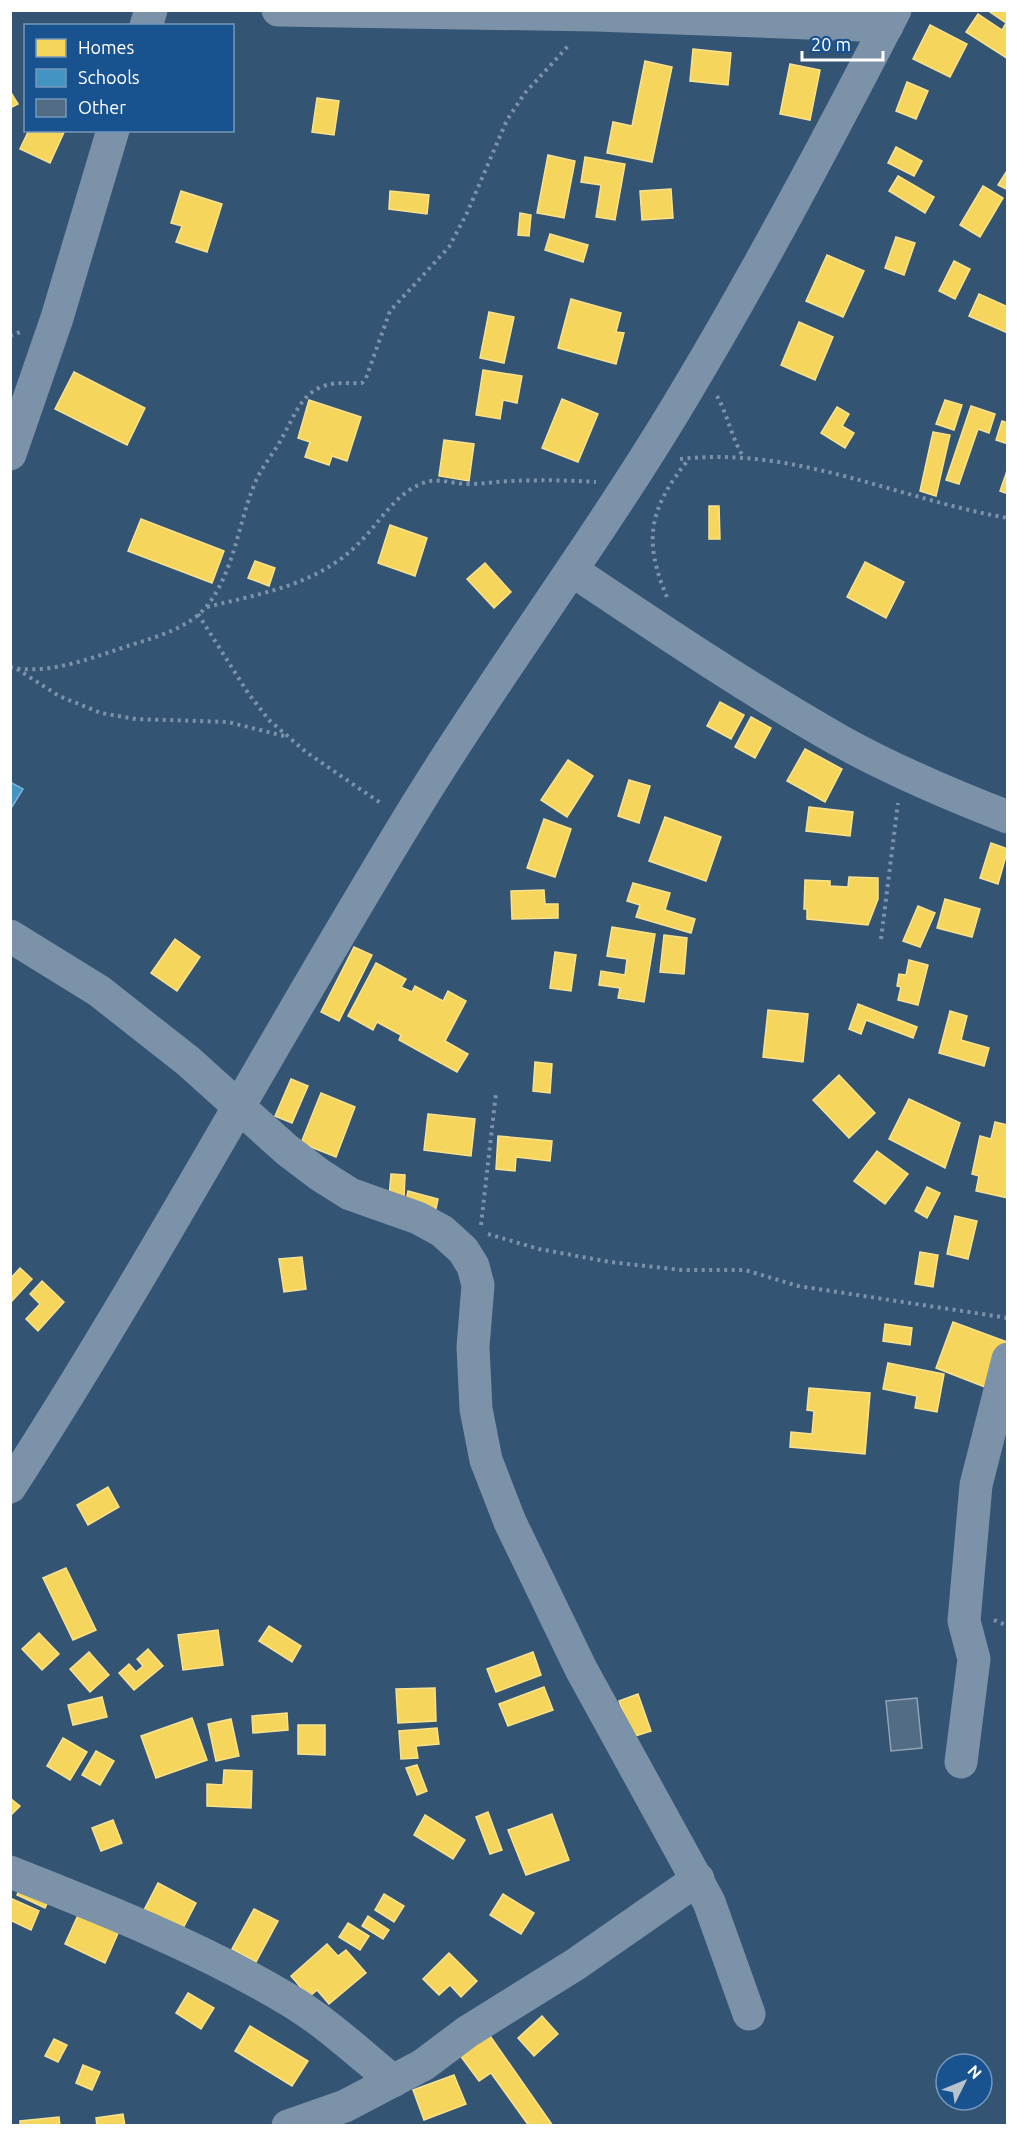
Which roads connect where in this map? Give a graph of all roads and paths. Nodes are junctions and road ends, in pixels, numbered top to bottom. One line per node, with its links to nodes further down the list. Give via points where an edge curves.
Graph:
1 (278, 10): 2 (street)
2 (596, 15): 3 (street); 13 (path, via 525,93 507,120 448,247 390,311 366,378 362,383 322,386 301,403 262,468 220,586)
3 (891, 18): 5 (street, via 813,169)
4 (113, 132): 6 (street, via 57,318)
5 (701, 366): 8 (path); 9 (street)
6 (10, 454)
7 (689, 458): 8 (path); 9 (path); 12 (path, via 658,503 651,532 656,571)
8 (744, 458): 10 (path, via 842,473 956,509)
9 (634, 473): 11 (street); 13 (path, via 466,484 435,479 410,489 357,545 326,569 278,590)
10 (1008, 518)
11 (573, 571): 18 (street, via 789,711); 20 (street, via 481,703)
12 (670, 603)
13 (206, 607): 14 (path)
14 (198, 614): 16 (path, via 165,633 62,666); 17 (path, via 257,708)
15 (10, 667): 16 (path)
16 (16, 669): 17 (path, via 59,696 101,713 136,719 228,722)
17 (287, 737): 20 (path)
18 (903, 772): 19 (street); 22 (path)
19 (1008, 817)
20 (407, 821): 24 (street)
21 (10, 936): 24 (street, via 99,991 188,1061)
22 (881, 939)
23 (496, 1093): 25 (path, via 480,1232 539,1249 610,1262 682,1270 745,1270 798,1286)
24 (238, 1107): 27 (street, via 57,1415); 30 (street, via 287,1150 350,1194 418,1218 442,1231 463,1250 473,1266 478,1285 473,1347 476,1409 486,1460 510,1522 581,1669)
25 (1008, 1318)
26 (1008, 1359): 28 (street, via 976,1485 964,1621 974,1659)
27 (10, 1487)
28 (961, 1762)
29 (10, 1872): 32 (street, via 234,1970 290,2000)
30 (698, 1879): 31 (street); 32 (street, via 576,1964)
31 (749, 2014)
32 (393, 2081): 33 (street, via 345,2106)
33 (288, 2126)

